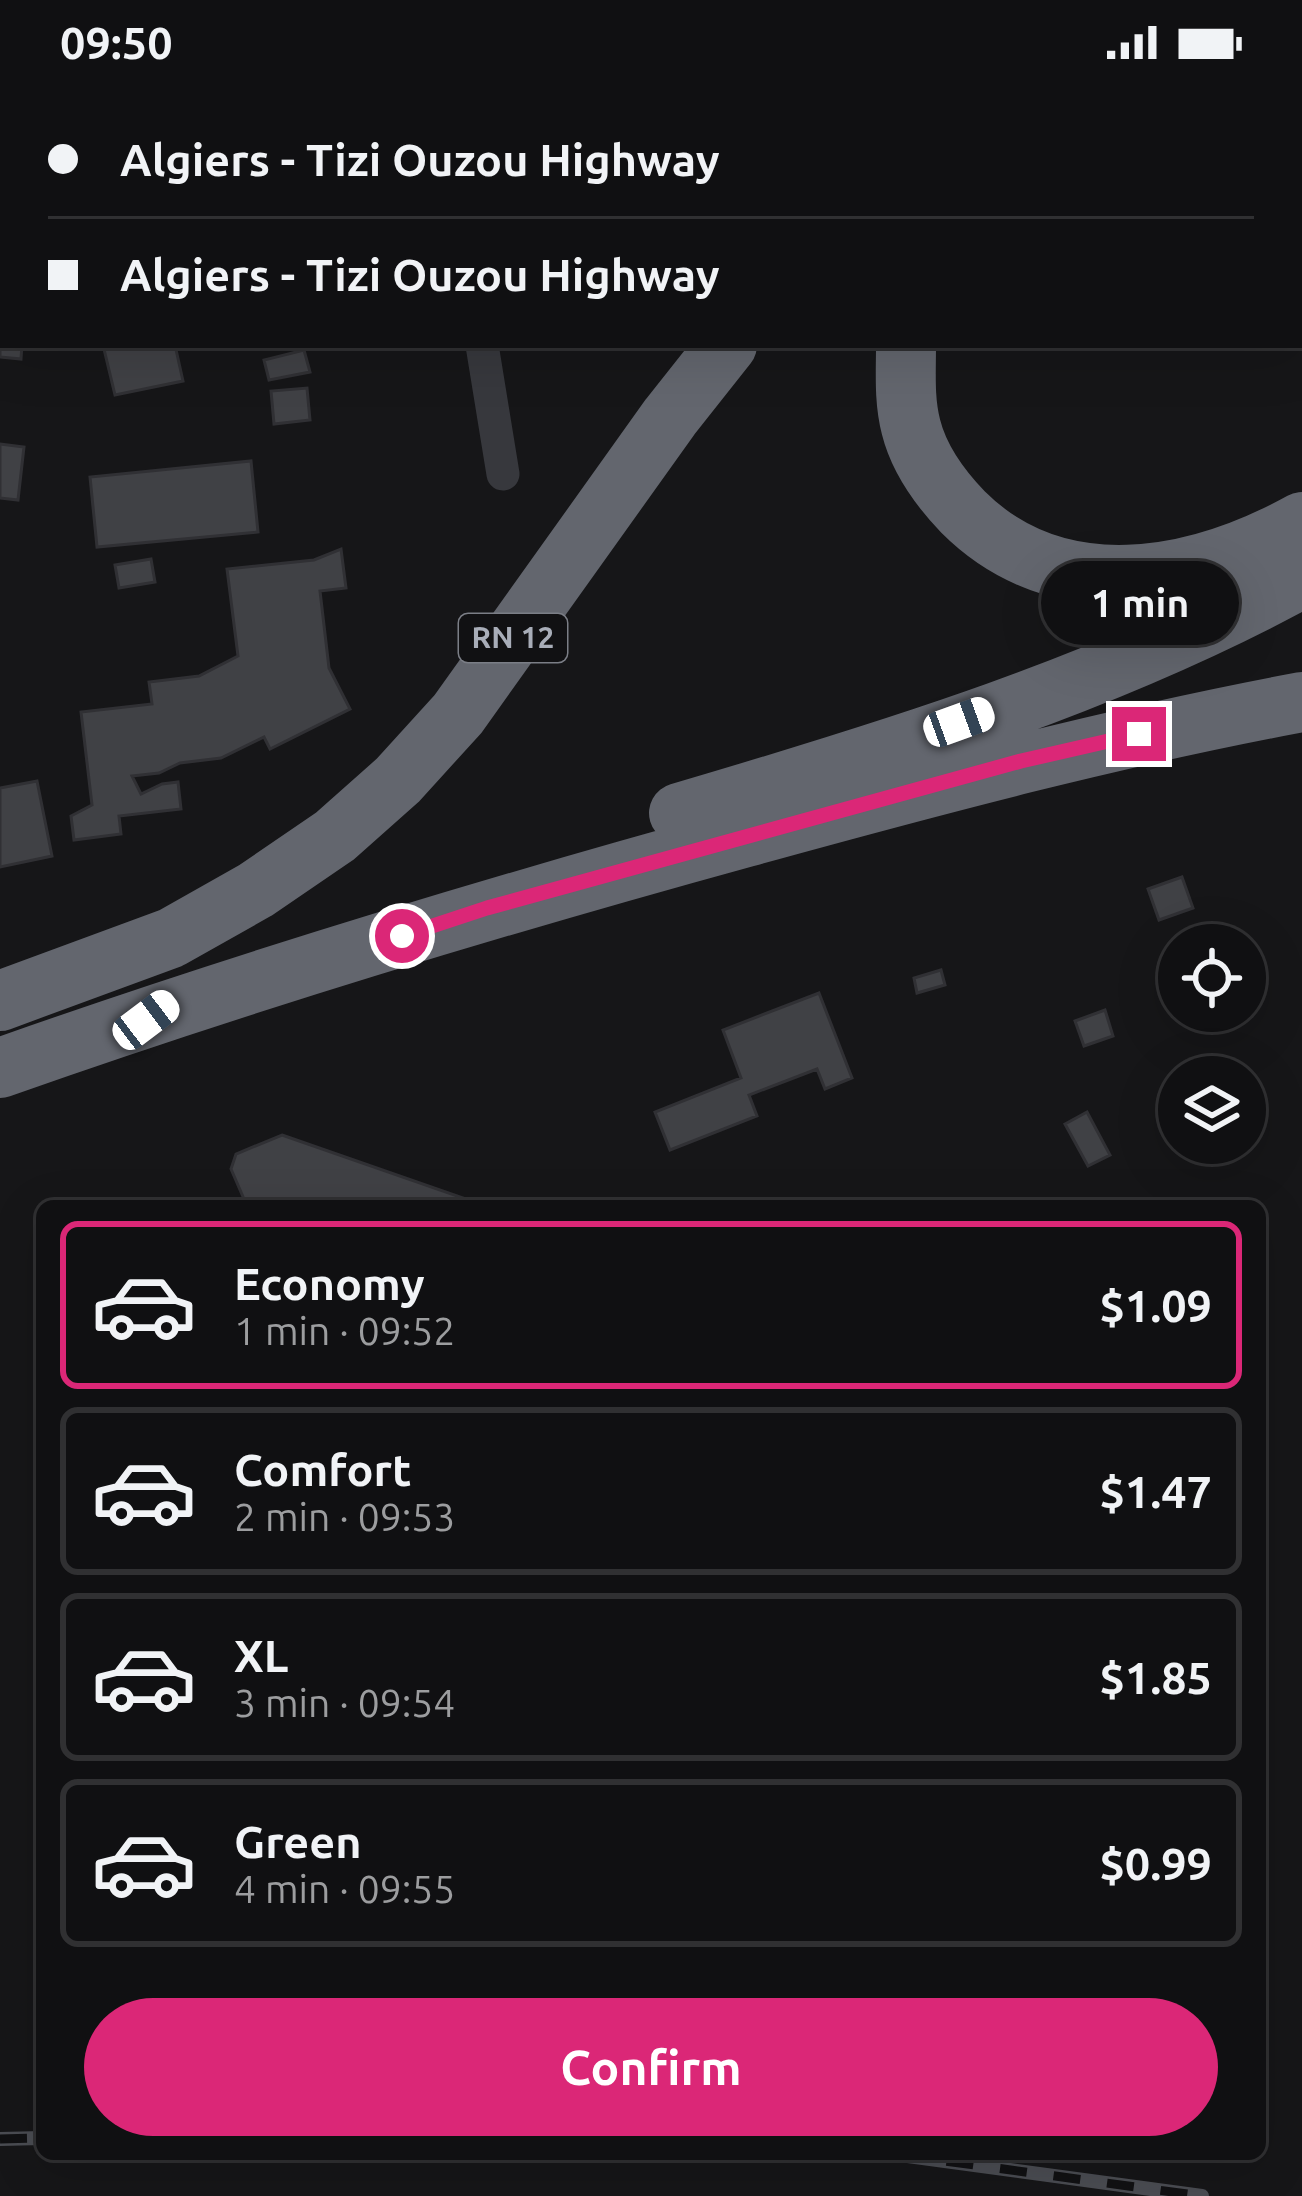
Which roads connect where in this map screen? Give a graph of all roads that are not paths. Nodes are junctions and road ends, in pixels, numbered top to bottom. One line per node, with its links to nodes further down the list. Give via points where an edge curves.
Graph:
1 (482, 348): 4 (street)
2 (725, 348): 8 (highway, RN 12, via 458,714 398,780 335,836 171,938)
3 (906, 348): 5 (highway, via 905,393 925,464 986,534 1022,556 1062,571 1166,573 1239,554)
4 (503, 474)
5 (1302, 522)
6 (1302, 578): 9 (highway, via 1172,642 885,748 294,934 247,952)
7 (1302, 702): 9 (highway, via 1021,761 509,902)
8 (0, 1001)
9 (146, 1020): 10 (highway)
10 (0, 1068)

